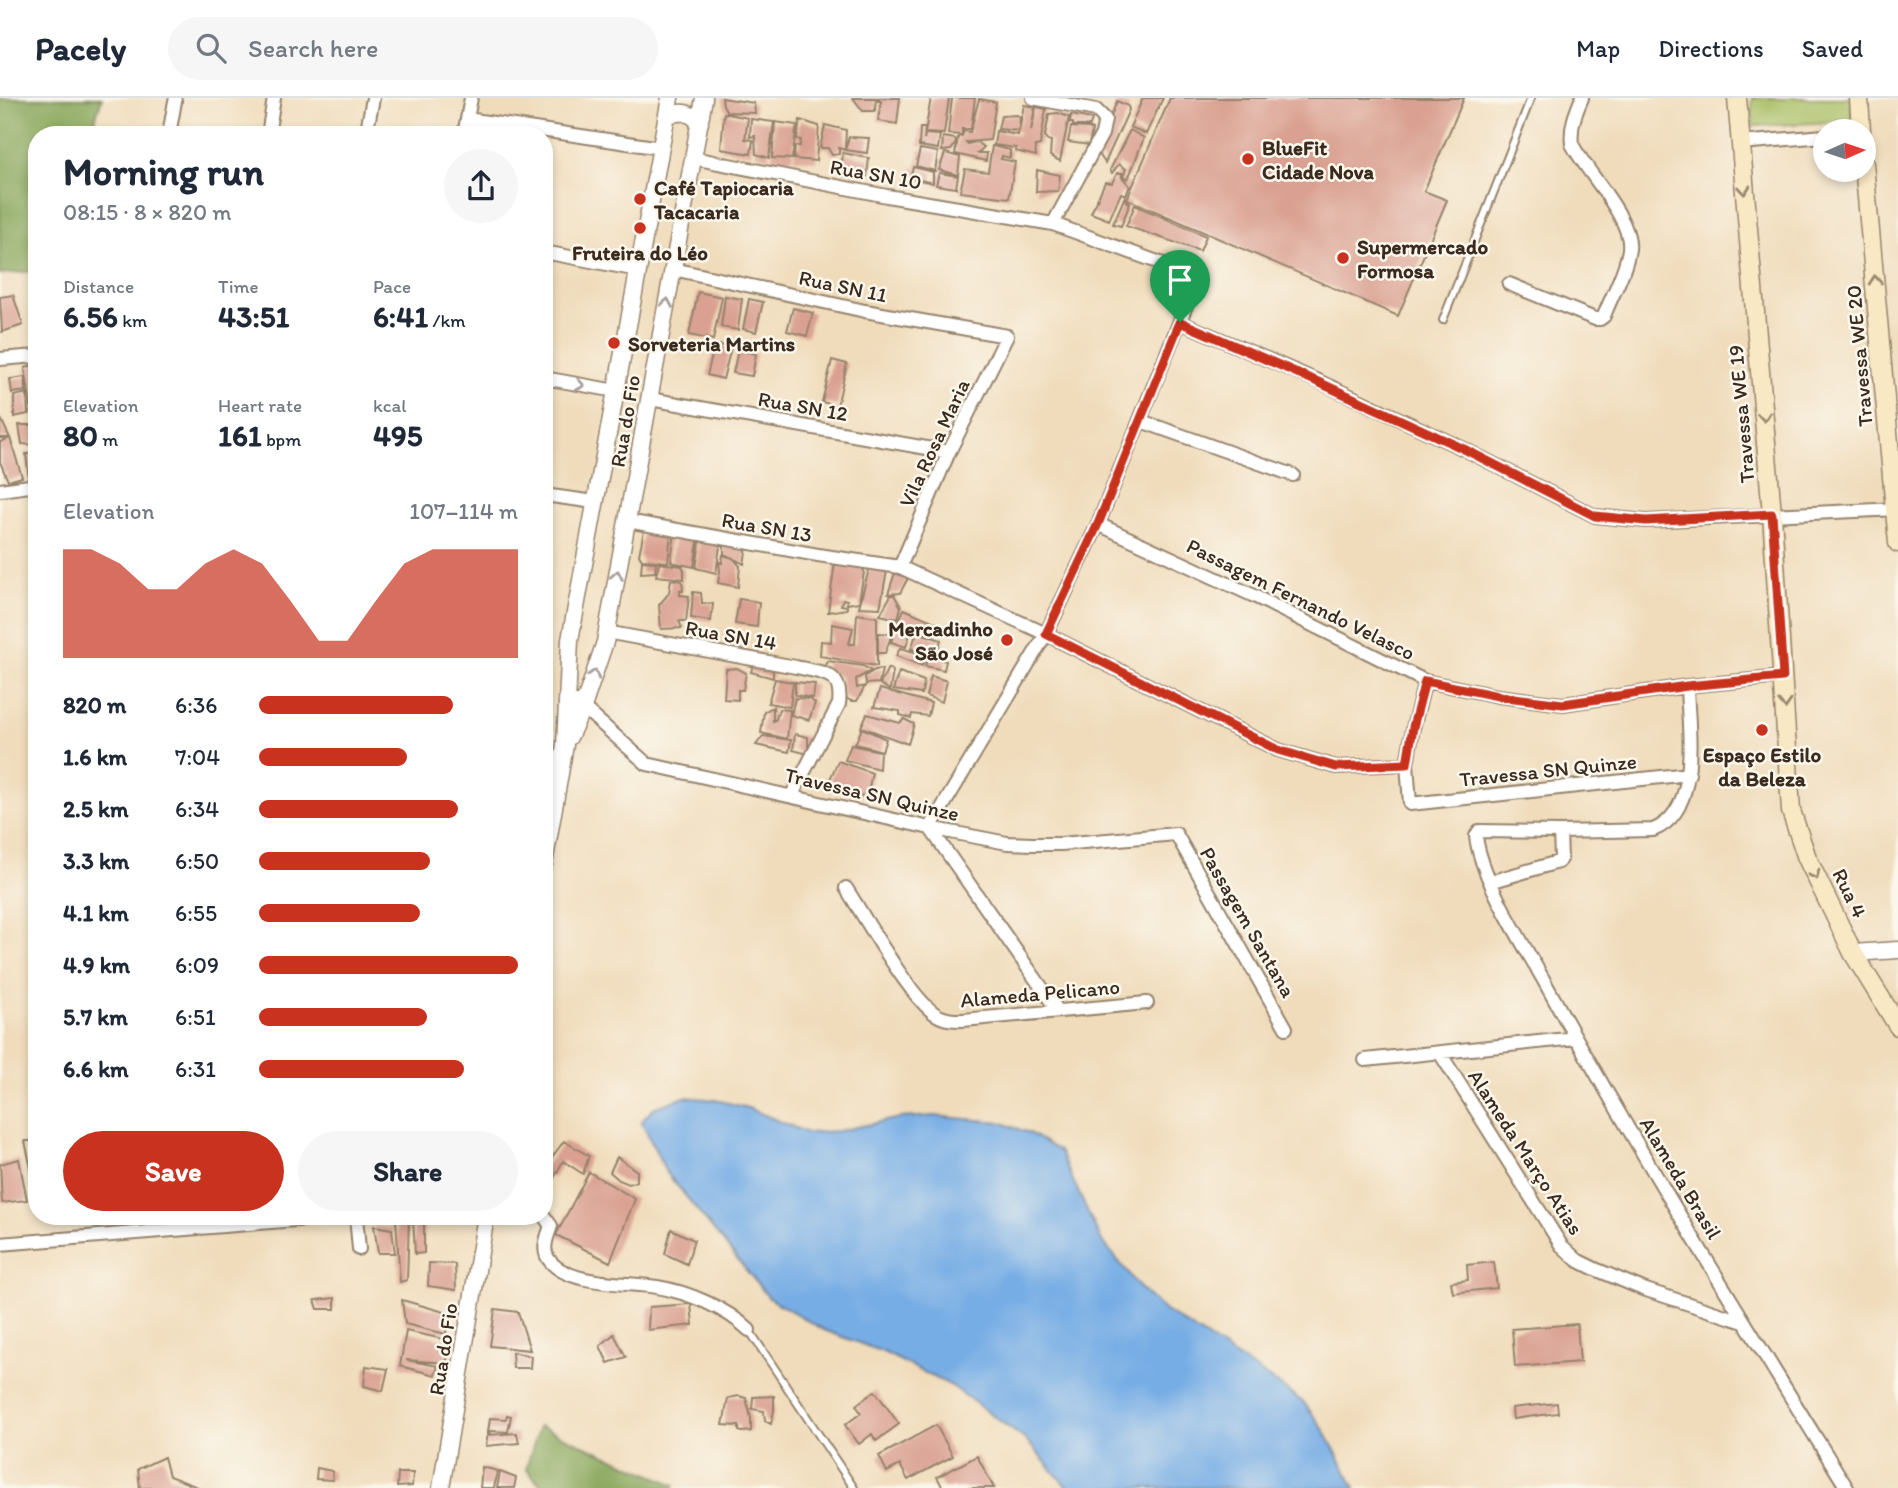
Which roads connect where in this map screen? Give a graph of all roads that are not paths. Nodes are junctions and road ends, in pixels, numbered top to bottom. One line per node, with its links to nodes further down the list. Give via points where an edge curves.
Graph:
1 (274, 98): 17 (street)
2 (373, 98): 18 (street)
3 (471, 98): 13 (street)
4 (670, 98): 12 (street, Rua do Fio)
5 (704, 98): 15 (street, Rua do Fio)
6 (1033, 98): 27 (street, via 1096,110 1105,119 1102,134)
7 (1531, 98): 32 (lane)
8 (1582, 98): 31 (street, via 1572,122 1572,144 1623,220 1630,240 1604,316 1595,318)
9 (1737, 98): 23 (main road, Travessa WE 19)
10 (1858, 98): 14 (main road)
11 (175, 101): 16 (street)
12 (667, 115): 15 (street, via 684,112); 24 (street, Rua do Fio)
13 (467, 119): 19 (street); 20 (street)
14 (1860, 119)
15 (700, 123): 25 (street, Rua do Fio)
16 (171, 126)
17 (269, 126)
18 (368, 126)
19 (466, 126)
20 (514, 126)
21 (553, 132): 24 (street)
22 (1813, 137): 23 (street)
23 (1740, 143): 48 (main road, Travessa WE 19, one-way to 48)
24 (661, 148): 30 (street, Rua do Fio)
25 (692, 158): 27 (street, Rua SN 10); 29 (street, Rua do Fio)
26 (1866, 182): 47 (main road, Travessa WE 20, one-way to 26)
27 (1053, 224): 33 (street, Rua SN 10, via 1188,273)
28 (553, 254): 30 (street)
29 (673, 269): 34 (street, Rua SN 11); 39 (street, Rua do Fio, one-way to 29)
30 (638, 270): 38 (street, Rua do Fio)
31 (1509, 284)
32 (1443, 320)
33 (1180, 322): 40 (street); 48 (street, via 1464,449 1595,516 1646,521)
34 (1007, 336): 41 (street, Vila Rosa Maria)
35 (28, 357): 36 (street)
36 (0, 359)
37 (553, 380): 38 (street, one-way to 38)
38 (616, 391): 46 (street, Rua do Fio)
39 (650, 399): 41 (street, Rua SN 12); 49 (street, Rua do Fio)
40 (1141, 421): 42 (street); 50 (street)
41 (949, 452): 52 (street, Vila Rosa Maria)
42 (1293, 475)
43 (28, 486): 44 (street)
44 (0, 490)
45 (553, 496): 46 (street)
46 (596, 502): 58 (street, Rua do Fio, via 570,640)
47 (1897, 509): 48 (street); 51 (main road, Travessa WE 20)
48 (1772, 514): 55 (main road, Travessa WE 19)
49 (627, 521): 52 (street, Rua SN 13); 53 (street, Rua do Fio, one-way to 49)
50 (1098, 524): 54 (street); 56 (street, Passagem Fernando Velasco)
51 (1898, 543)
52 (900, 567): 54 (street, Rua SN 13)
53 (606, 632): 59 (street, Rua do Fio, one-way to 53); 63 (street, Rua SN 14, via 827,674 836,681 841,691 839,704)
54 (1046, 634): 61 (street, Rua SN 13, via 1278,750 1336,767); 66 (street)
55 (1783, 677): 57 (street, Passagem Fernando Velasco); 64 (main road, Travessa WE 19, one-way to 64)
56 (1425, 681): 57 (street, Passagem Fernando Velasco, via 1563,704); 61 (street)
57 (1687, 686): 62 (street)
58 (567, 696): 59 (street, Travessa SN Quinze); 60 (street, Rua do Fio)
59 (583, 707): 60 (street, Rua do Fio); 63 (street, Travessa SN Quinze, via 647,764)
60 (565, 745): 65 (street, Rua do Fio)
61 (1407, 764): 62 (street, Travessa SN Quinze, via 1410,804)
62 (1689, 774): 67 (street, via 1676,813 1665,825 1653,830)
63 (792, 795): 66 (street, Travessa SN Quinze)
64 (1791, 811): 72 (main road, Rua 4, one-way to 72, via 1807,858)
65 (553, 813)
66 (930, 828): 68 (street, Travessa SN Quinze, via 1032,844); 74 (street)
67 (1560, 832): 69 (street, via 1558,862); 69 (street, Alameda Brasil, via 1477,832 1477,849)
68 (1176, 834): 76 (street, Passagem Santana)
69 (1490, 882): 77 (street, Alameda Brasil)
70 (846, 888): 74 (street, Alameda Pelicano, via 910,988 936,1015 963,1020)
71 (1898, 950): 72 (street)
72 (1853, 953): 75 (main road, Rua 4)
73 (1147, 1003): 74 (street, Alameda Pelicano)
74 (1058, 1011)
75 (1898, 1026)
76 (1286, 1028)
77 (1576, 1038): 78 (street); 86 (street, Alameda Brasil)
78 (1440, 1053): 79 (street); 86 (street, Alameda Março Atias, via 1561,1245 1577,1260 1643,1289)
79 (1365, 1060)
80 (235, 1225): 84 (street)
81 (357, 1225): 85 (street)
82 (485, 1225): 88 (street, Rua do Fio)
83 (550, 1225): 87 (street, via 545,1252 567,1273 685,1295 735,1317)
84 (0, 1244)
85 (359, 1249)
86 (1744, 1322): 90 (street, Alameda Brasil)
87 (749, 1330): 89 (lane)
88 (442, 1488)
89 (854, 1488)
90 (1847, 1488)

